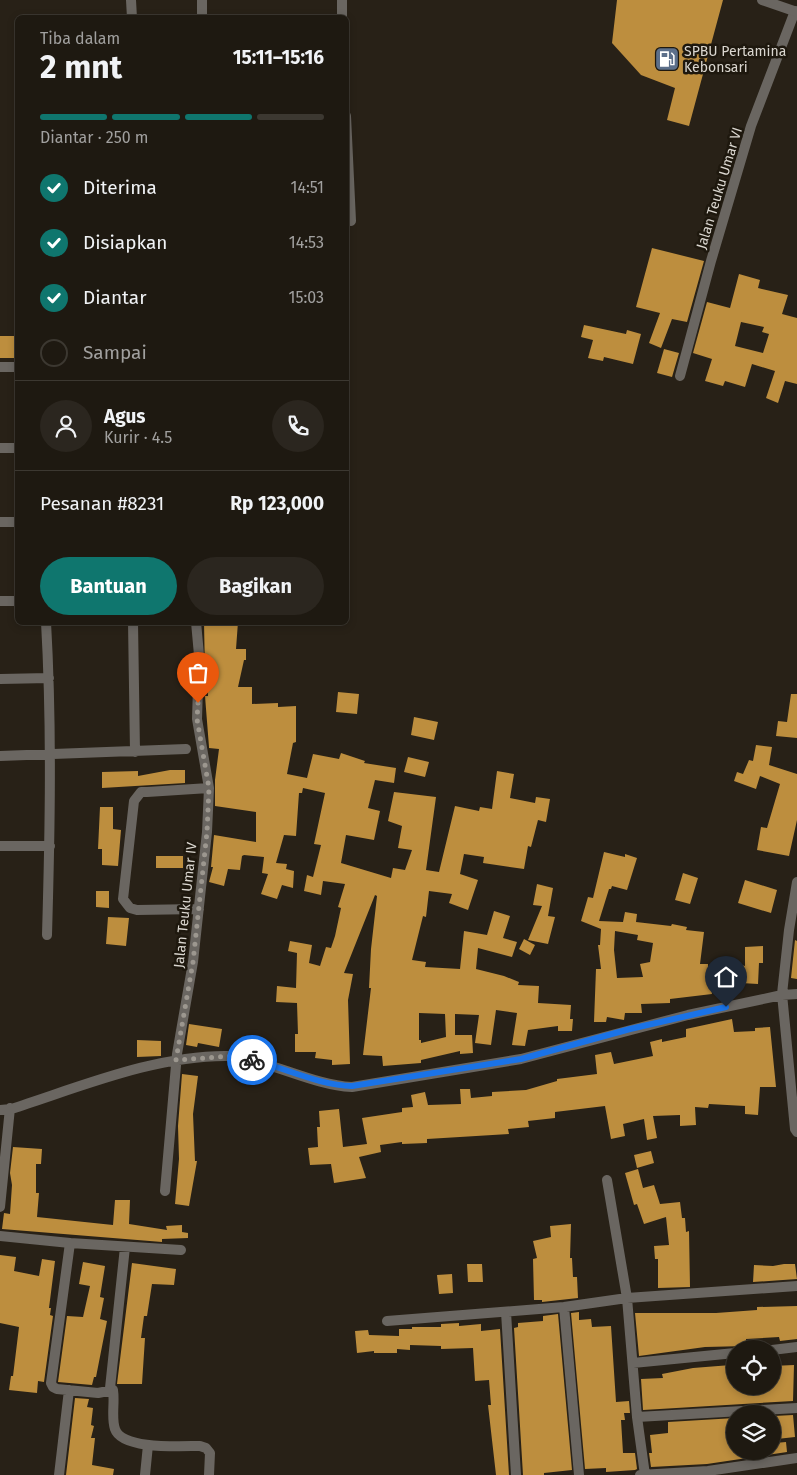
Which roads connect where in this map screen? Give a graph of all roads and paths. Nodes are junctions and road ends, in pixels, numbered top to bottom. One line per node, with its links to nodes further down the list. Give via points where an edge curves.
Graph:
1 (131, 0): 6 (street)
2 (202, 0): 7 (street)
3 (342, 0): 8 (street)
4 (762, 0): 5 (street)
5 (796, 11): 13 (street, Jalan Teuku Umar VI, via 751,126)
6 (132, 15)
7 (202, 15)
8 (342, 15)
9 (349, 179): 10 (street)
10 (351, 221)
11 (0, 367): 12 (street)
12 (15, 367)
13 (680, 376)
14 (0, 448): 15 (street)
15 (15, 448)
16 (0, 522): 17 (street)
17 (15, 522)
18 (0, 601): 19 (street)
19 (15, 601)
20 (46, 625): 23 (street)
21 (133, 625): 26 (street)
22 (196, 625): 29 (street, Jalan Teuku Umar IV, via 197,719)
23 (49, 678): 24 (street); 27 (street)
24 (0, 679)
25 (186, 749): 26 (street)
26 (135, 752): 27 (street)
27 (50, 755): 28 (street); 31 (street)
28 (0, 756)
29 (209, 788): 33 (street, Jalan Teuku Umar IV); 33 (street, via 147,792 137,796 123,899 130,908 137,910)
30 (0, 846): 31 (street)
31 (50, 846): 34 (street)
32 (797, 882): 36 (street)
33 (199, 909): 37 (street, Jalan Teuku Umar IV)
34 (47, 935)
35 (797, 994): 36 (street)
36 (782, 995): 37 (street, via 688,1015 521,1059 352,1086 333,1086 281,1067 233,1056); 38 (street)
37 (176, 1060): 39 (street); 42 (street, Jalan Teuku Umar IV)
38 (793, 1073): 40 (street)
39 (7, 1109): 43 (street)
40 (797, 1132)
41 (607, 1180): 49 (street)
42 (165, 1191)
43 (0, 1207)
44 (0, 1236): 45 (street)
45 (70, 1243): 46 (street); 57 (street, via 51,1383 57,1389)
46 (125, 1247): 47 (street); 58 (street, via 110,1388)
47 (181, 1250)
48 (797, 1286): 49 (street)
49 (627, 1298): 50 (street); 56 (street)
50 (564, 1307): 51 (street); 69 (street)
51 (506, 1312): 52 (street); 68 (street)
52 (387, 1321)
53 (797, 1348): 54 (street)
54 (781, 1349)
55 (726, 1354): 56 (street)
56 (633, 1363): 60 (street)
57 (69, 1390): 58 (street, via 98,1393); 65 (street)
58 (113, 1390): 61 (street, via 115,1430 126,1440)
59 (797, 1408): 60 (street)
60 (637, 1417): 71 (street)
61 (148, 1445): 66 (street); 67 (street, via 206,1448 210,1453)
62 (797, 1458): 63 (street)
63 (768, 1463): 64 (street); 72 (street)
64 (708, 1473): 71 (street)
65 (59, 1475)
66 (145, 1475)
67 (210, 1475)
68 (516, 1475)
69 (579, 1475)
70 (639, 1475): 71 (street)
71 (645, 1475)
72 (769, 1475)

